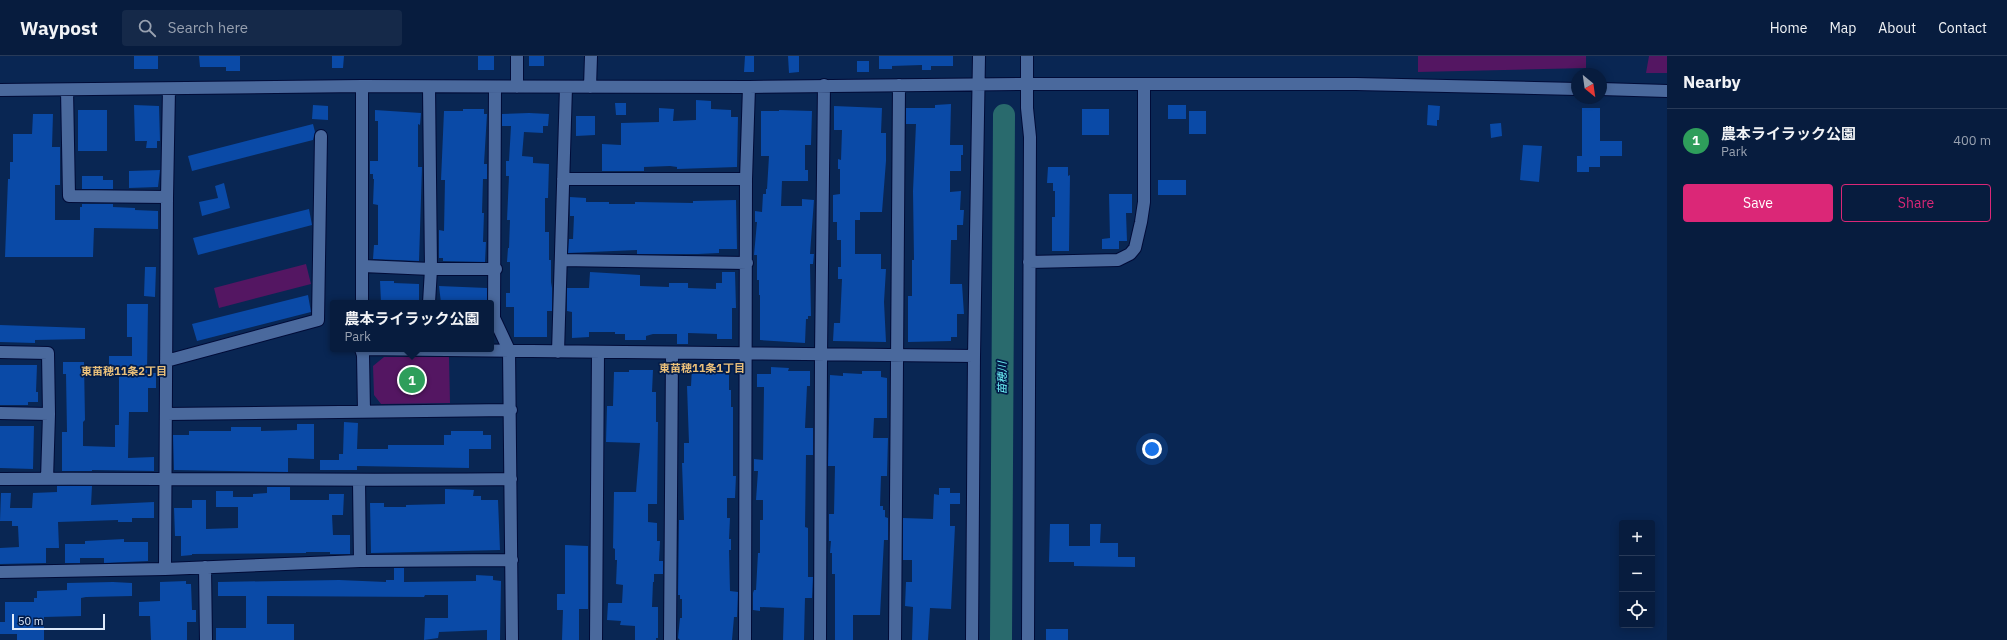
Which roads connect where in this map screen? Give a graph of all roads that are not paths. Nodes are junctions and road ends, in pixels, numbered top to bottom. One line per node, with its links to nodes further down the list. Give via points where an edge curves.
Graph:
1 (517, 56): 13 (street)
2 (591, 56): 15 (street)
3 (979, 56): 5 (street)
4 (1027, 56): 6 (street)
5 (979, 84): 6 (street); 9 (street); 45 (street)
6 (1027, 84): 7 (street); 28 (street, via 1030,137)
7 (1144, 84): 18 (street, via 1356,84); 28 (street, via 1144,202 1135,248 1130,254 1118,260)
8 (824, 85): 9 (street); 16 (street); 43 (street)
9 (899, 85): 44 (street)
10 (362, 86): 11 (street); 17 (street); 30 (street)
11 (429, 87): 12 (street); 31 (street)
12 (496, 87): 13 (street); 32 (street)
13 (517, 87): 14 (street)
14 (566, 87): 15 (street); 24 (street)
15 (590, 87): 16 (street)
16 (749, 87): 25 (street)
17 (169, 89): 21 (street); 26 (street)
18 (1571, 89)
19 (1607, 89): 22 (street)
20 (0, 90): 21 (street)
21 (67, 90): 26 (street, via 70,196)
22 (1667, 91)
23 (321, 136): 46 (street, via 318,320)
24 (563, 179): 25 (street); 27 (street)
25 (746, 179): 29 (street)
26 (167, 197): 46 (street)
27 (561, 260): 29 (street); 39 (street)
28 (1030, 262): 70 (street)
29 (747, 263): 42 (street)
30 (363, 266): 31 (street); 33 (street)
31 (431, 269): 32 (street); 34 (street)
32 (496, 269): 36 (street, via 494,318)
33 (362, 300)
34 (429, 300)
35 (494, 350): 36 (street)
36 (509, 350): 39 (street); 47 (street)
37 (0, 352): 50 (street, via 48,353)
38 (362, 352): 48 (street)
39 (558, 352): 40 (street)
40 (598, 352): 41 (street); 64 (street)
41 (672, 353): 42 (street); 65 (street)
42 (746, 354): 43 (street); 66 (street)
43 (820, 355): 44 (street); 67 (street)
44 (897, 356): 45 (street); 68 (street)
45 (974, 356): 69 (street)
46 (166, 361): 51 (street)
47 (511, 410): 48 (street); 55 (street)
48 (364, 411): 51 (street)
49 (0, 413): 50 (street)
50 (49, 414): 54 (street)
51 (166, 414): 52 (street)
52 (165, 478): 54 (street); 56 (street); 60 (street)
53 (0, 479): 54 (street)
54 (46, 479)
55 (511, 479): 56 (street); 57 (street)
56 (359, 480): 58 (street)
57 (512, 560): 58 (street); 63 (street)
58 (360, 561): 59 (street)
59 (205, 567): 60 (street); 62 (street)
60 (165, 569): 61 (street)
61 (0, 572)
62 (206, 640)
63 (512, 640)
64 (596, 640)
65 (670, 640)
66 (745, 640)
67 (820, 640)
68 (895, 640)
69 (972, 640)
70 (1028, 640)

